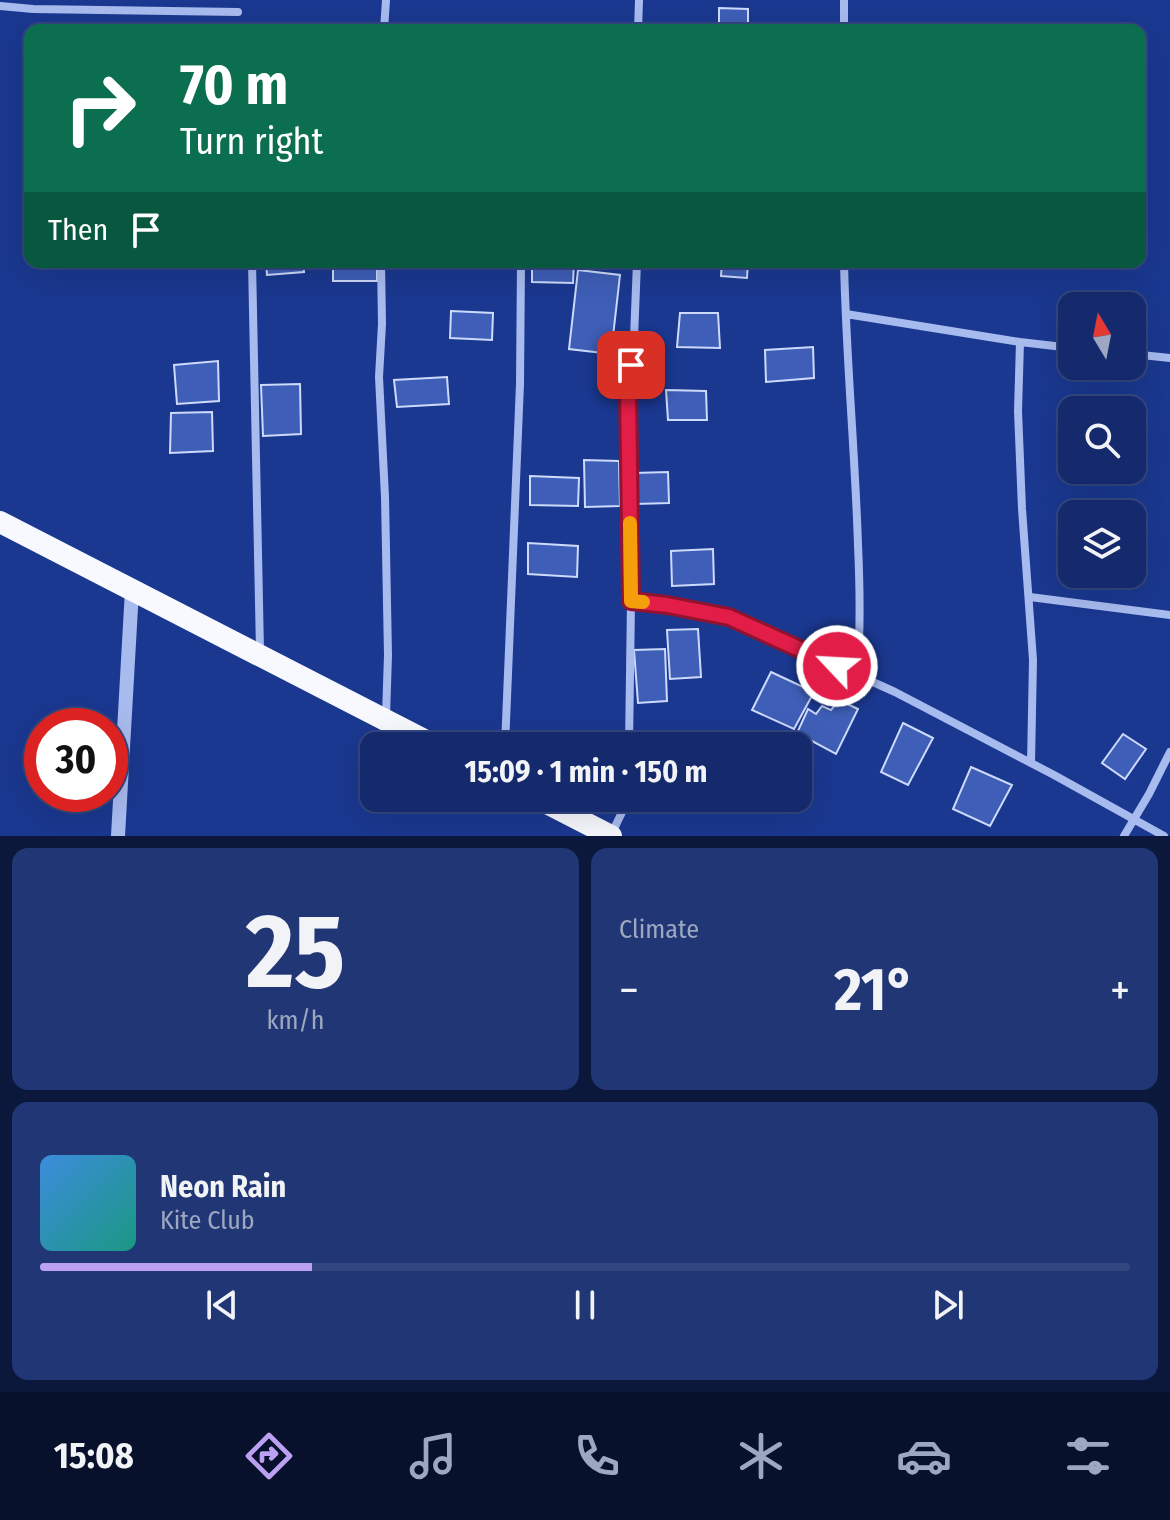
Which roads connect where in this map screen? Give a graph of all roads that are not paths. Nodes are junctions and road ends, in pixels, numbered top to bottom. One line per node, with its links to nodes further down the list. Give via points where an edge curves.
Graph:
1 (386, 0): 6 (street)
2 (639, 0): 7 (street)
3 (844, 0): 8 (street)
4 (0, 6): 5 (street)
5 (238, 12)
6 (384, 24)
7 (638, 24)
8 (844, 24)
9 (252, 268): 24 (street)
10 (381, 268): 26 (street)
11 (521, 268): 28 (street)
12 (637, 268): 22 (street, via 628,392)
13 (844, 268): 14 (street)
14 (846, 314): 15 (street); 25 (street, via 857,494)
15 (1020, 342): 16 (street); 21 (street, via 1018,411)
16 (1058, 346)
17 (1146, 355): 18 (street)
18 (1170, 358)
19 (0, 522): 20 (highway)
20 (132, 590): 24 (highway); 35 (street)
21 (1030, 597): 23 (street); 31 (street)
22 (631, 601): 25 (street, via 729,617); 29 (street)
23 (1170, 615)
24 (260, 656): 26 (highway)
25 (857, 675): 31 (street)
26 (386, 720): 27 (highway)
27 (409, 732)
28 (506, 732)
29 (629, 732)
30 (1170, 752): 34 (street)
31 (1031, 763): 34 (street)
32 (564, 812): 36 (highway)
33 (622, 812): 36 (street)
34 (1135, 818): 37 (street); 38 (street)
35 (118, 836)
36 (611, 836)
37 (1124, 836)
38 (1164, 836)

